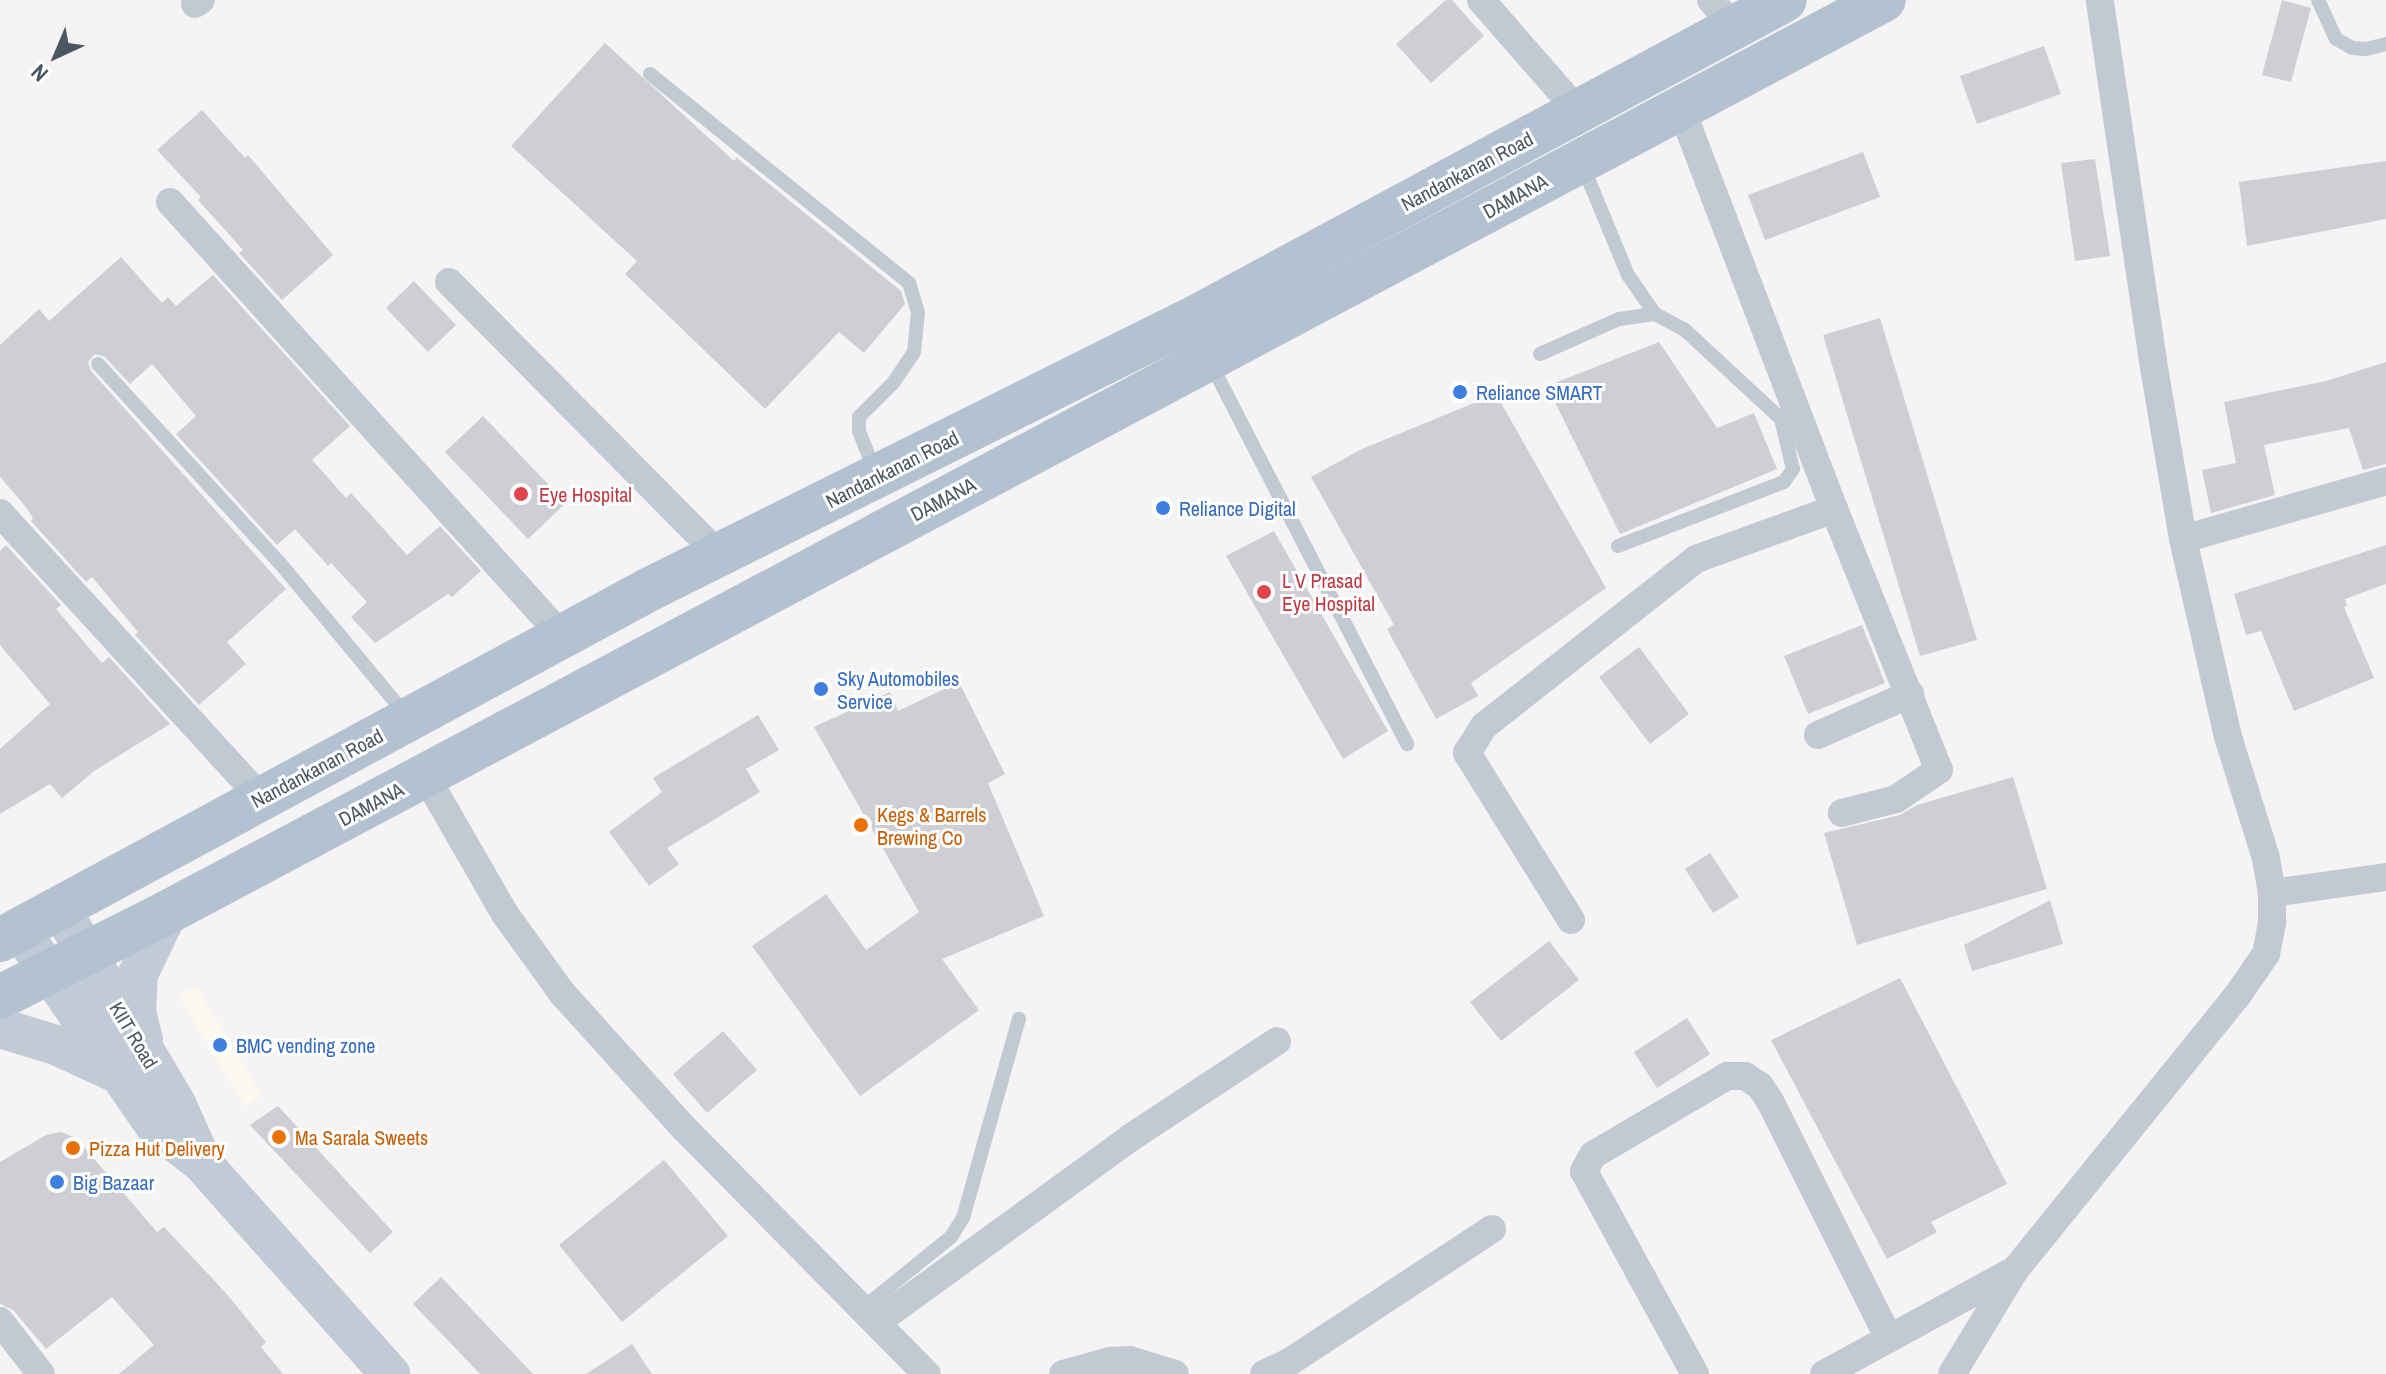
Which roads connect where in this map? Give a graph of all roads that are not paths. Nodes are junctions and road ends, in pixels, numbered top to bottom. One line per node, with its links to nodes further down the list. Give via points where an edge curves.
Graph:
1 (1481, 0): 10 (street)
2 (1785, 0): 6 (main road, Nandankanan Road)
3 (1884, 0): 9 (main road, DAMANA)
4 (2100, 0): 22 (street)
5 (2318, 0): 7 (lane, via 2336,39 2352,48)
6 (1722, 14): 10 (main road, Nandankanan Road)
7 (2386, 44)
8 (650, 74): 18 (lane, via 909,283 918,312 914,352 894,382 859,417)
9 (1680, 106): 11 (main road, DAMANA); 20 (street)
10 (1578, 111): 18 (main road, Nandankanan Road, via 1192,319)
11 (1580, 160): 14 (lane, via 1628,275); 16 (main road, DAMANA)
12 (170, 202): 25 (street)
13 (449, 282): 24 (street)
14 (1655, 314): 15 (lane, via 1619,319); 23 (lane, via 1685,330 1781,419 1793,469 1769,490)
15 (1540, 354)
16 (1207, 357): 29 (lane); 30 (main road, DAMANA)
17 (98, 364): 27 (lane, via 279,562)
18 (876, 477): 24 (main road, Nandankanan Road)
19 (2386, 481): 22 (street)
20 (1834, 509): 26 (street); 37 (street, via 1696,559 1484,726 1467,753)
21 (0, 513): 31 (street)
22 (2183, 539): 34 (street, via 2228,737)
23 (1618, 546)
24 (719, 555): 25 (main road, Nandankanan Road)
25 (562, 636): 27 (main road, Nandankanan Road)
26 (1910, 694): 28 (street); 32 (street, via 1939,770 1896,799)
27 (409, 719): 31 (main road, Nandankanan Road)
28 (1818, 735)
29 (1407, 744)
30 (425, 775): 36 (main road, DAMANA); 47 (street, via 505,914 562,993 684,1128)
31 (262, 799): 35 (main road, Nandankanan Road)
32 (1842, 813)
33 (2386, 877): 34 (street)
34 (2272, 893): 46 (street, via 2266,954)
35 (61, 910): 38 (main road, Nandankanan Road); 39 (main road, KIIT Road)
36 (168, 912): 39 (main road, DAMANA); 44 (main road, via 138,974)
37 (1571, 920)
38 (10, 935): 39 (main road)
39 (68, 964): 40 (main road, DAMANA); 44 (main road, KIIT Road)
40 (0, 997)
41 (1019, 1019): 47 (lane, via 963,1218 951,1237)
42 (0, 1028): 44 (main road)
43 (1277, 1041): 47 (street)
44 (134, 1066): 51 (main road, KIIT Road, via 156,1127 202,1163)
45 (1492, 1229): 55 (street)
46 (2015, 1270): 49 (street); 58 (street)
47 (870, 1315): 52 (street)
48 (0, 1321): 50 (street)
49 (1889, 1339): 56 (street, via 1770,1101 1745,1076 1727,1076 1593,1155 1584,1171); 57 (street)
50 (26, 1368)
51 (385, 1372)
52 (927, 1374)
53 (1063, 1374): 54 (street, via 1130,1360)
54 (1175, 1374)
55 (1264, 1374)
56 (1695, 1374)
57 (1824, 1374)
58 (1952, 1374)

